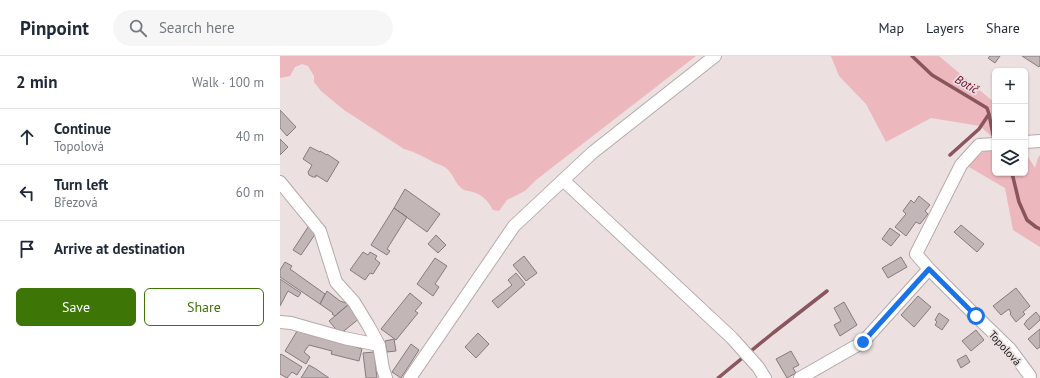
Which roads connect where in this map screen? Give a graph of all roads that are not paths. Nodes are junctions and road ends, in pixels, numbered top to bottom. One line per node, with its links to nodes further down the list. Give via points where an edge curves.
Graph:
1 (715, 56): 5 (street, via 592,153)
2 (1040, 140): 3 (street)
3 (1028, 142)
4 (992, 144): 7 (street, Topolová, via 979,145 959,170 916,254)
5 (563, 180): 12 (street, via 514,226); 13 (street, via 732,338)
6 (280, 182): 9 (street, via 320,231 336,282 354,302)
7 (929, 269): 10 (street, Topolová, via 1010,349); 14 (street, via 863,342)
8 (280, 322): 9 (street)
9 (379, 345): 11 (street)
10 (1030, 376)
11 (386, 378)
12 (410, 378)
13 (765, 378)
14 (800, 378)

